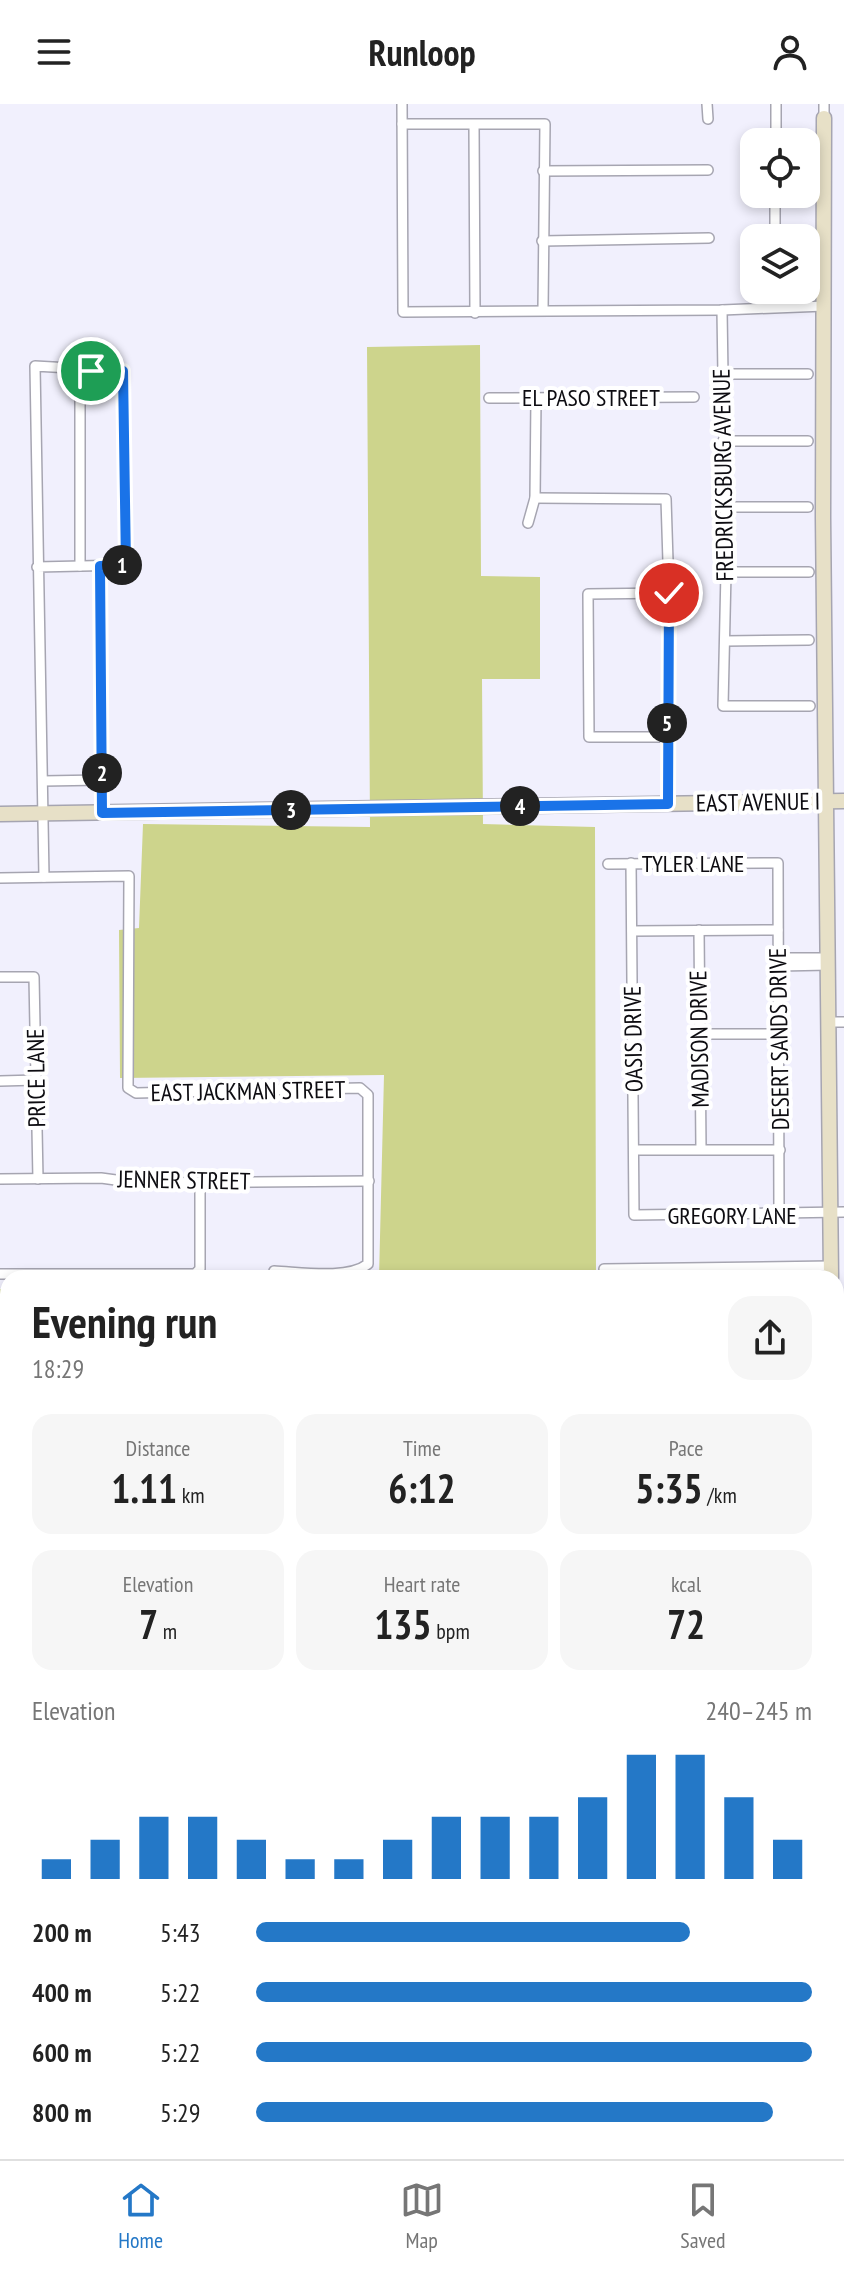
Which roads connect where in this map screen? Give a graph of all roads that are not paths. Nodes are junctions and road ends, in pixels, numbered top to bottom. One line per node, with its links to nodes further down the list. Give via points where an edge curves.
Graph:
1 (402, 104): 6 (street)
2 (707, 104): 5 (street)
3 (776, 104): 8 (street)
4 (824, 111): 14 (street)
5 (708, 119)
6 (402, 124): 7 (street); 17 (street, via 403,312)
7 (474, 125): 10 (street, via 545,124); 17 (street)
8 (776, 128)
9 (708, 170): 10 (street)
10 (543, 171): 12 (street)
11 (709, 238): 12 (street)
12 (542, 241): 15 (street)
13 (775, 306): 14 (street); 16 (street)
14 (825, 306): 43 (street)
15 (543, 310): 16 (street); 17 (street)
16 (722, 310): 19 (street, FREDRICKSBURG AVENUE)
17 (475, 313)
18 (80, 369): 30 (street); 31 (street, via 123,371 126,565); 32 (street, via 35,366)
19 (721, 374): 20 (street); 24 (street, FREDRICKSBURG AVENUE)
20 (808, 374)
21 (694, 397): 23 (street, EL PASO STREET)
22 (489, 398): 23 (street, EL PASO STREET)
23 (536, 398): 26 (street)
24 (723, 441): 25 (street); 27 (street, FREDRICKSBURG AVENUE)
25 (808, 441)
26 (535, 498): 29 (street); 35 (street, via 666,499)
27 (724, 507): 28 (street); 33 (street, FREDRICKSBURG AVENUE)
28 (808, 507)
29 (528, 523)
30 (80, 566): 31 (street); 32 (street)
31 (100, 566): 40 (street)
32 (37, 567): 41 (street)
33 (726, 572): 34 (street); 37 (street, FREDRICKSBURG AVENUE)
34 (809, 572)
35 (669, 593): 39 (street); 39 (street, via 588,594 589,737)
36 (809, 640): 37 (street)
37 (725, 641): 38 (street, FREDRICKSBURG AVENUE, via 723,706)
38 (810, 706)
39 (667, 737): 44 (street)
40 (102, 780): 41 (street); 46 (street)
41 (43, 781): 45 (street)
42 (844, 801): 43 (street, EAST AVENUE I)
43 (826, 802): 44 (street, EAST AVENUE I); 56 (street)
44 (668, 804): 46 (street, EAST AVENUE I)
45 (43, 813): 46 (street, EAST AVENUE I); 47 (street, EAST AVENUE I); 51 (street)
46 (102, 813)
47 (0, 814)
48 (631, 863): 49 (street, TYLER LANE); 50 (street, TYLER LANE); 55 (street, OASIS DRIVE)
49 (778, 863): 54 (street, DESERT SANDS DRIVE)
50 (608, 864)
51 (44, 877): 52 (street); 69 (street, EAST JACKMAN STREET, via 129,876 128,1088 136,1093 360,1088 368,1095)
52 (0, 878)
53 (699, 930): 54 (street); 55 (street); 60 (street, MADISON DRIVE)
54 (778, 930): 57 (street, DESERT SANDS DRIVE)
55 (632, 931): 65 (street, OASIS DRIVE)
56 (829, 961): 57 (street); 59 (street)
57 (778, 962): 61 (street, DESERT SANDS DRIVE)
58 (0, 977): 62 (street, PRICE LANE, via 34,977)
59 (837, 1022): 71 (street)
60 (699, 1034): 61 (street); 64 (street, MADISON DRIVE)
61 (779, 1034): 66 (street, DESERT SANDS DRIVE)
62 (37, 1080): 63 (street); 68 (street, PRICE LANE)
63 (0, 1081)
64 (701, 1149): 65 (street); 66 (street)
65 (634, 1150): 73 (street, OASIS DRIVE)
66 (780, 1150): 72 (street, DESERT SANDS DRIVE)
67 (0, 1179): 68 (street, JENNER STREET)
68 (38, 1179): 70 (street, JENNER STREET)
69 (369, 1181): 70 (street, JENNER STREET); 76 (street, via 368,1264)
70 (200, 1182): 75 (street)
71 (837, 1213): 72 (street, GREGORY LANE); 78 (street)
72 (779, 1214): 73 (street, GREGORY LANE)
73 (634, 1215)
74 (604, 1269): 77 (street)
75 (199, 1270)
76 (360, 1270)
77 (616, 1270)
78 (831, 1270)

